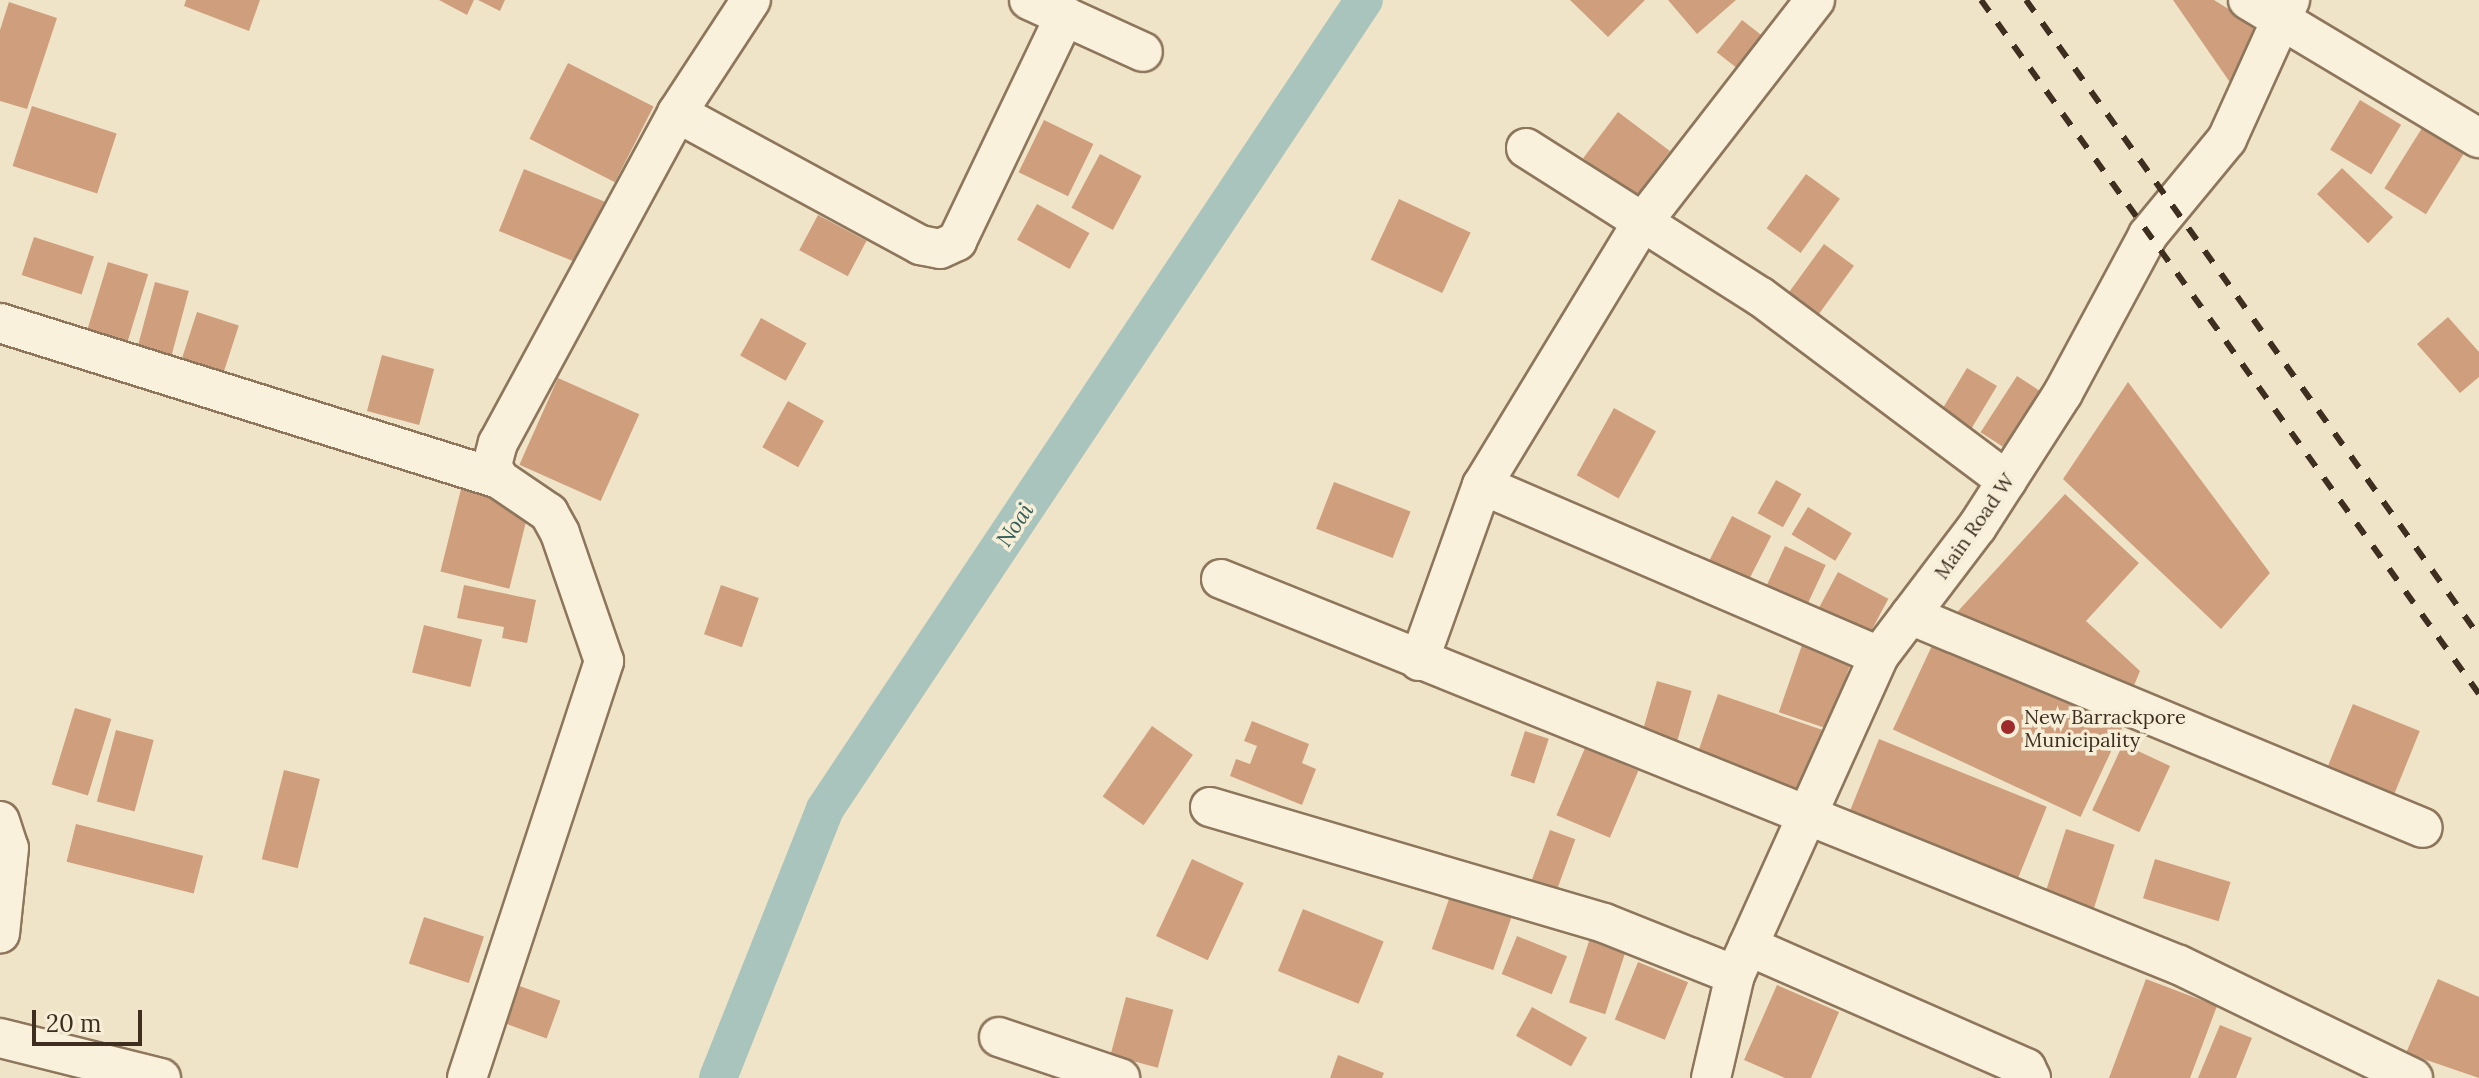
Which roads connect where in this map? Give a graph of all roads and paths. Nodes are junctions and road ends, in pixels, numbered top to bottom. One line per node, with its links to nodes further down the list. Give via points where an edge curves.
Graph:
1 (751, 0): 8 (street)
2 (1029, 0): 6 (street)
3 (1815, 0): 11 (street)
4 (2248, 0): 5 (street)
5 (2284, 11): 9 (street); 14 (street, Main Road W, via 2227,139 2148,235)
6 (1065, 16): 7 (street); 8 (street, via 957,241 940,249 920,245)
7 (1143, 52)
8 (677, 113): 13 (street, via 498,443 492,465)
9 (2479, 138)
10 (1526, 148): 11 (street)
11 (1641, 224): 14 (street, via 1761,297); 15 (street)
12 (0, 323): 13 (street)
13 (499, 479): 29 (street, via 549,513 604,661)
14 (2007, 481): 17 (street, Main Road W)
15 (1482, 485): 18 (street); 19 (street)
16 (1221, 579): 19 (street)
17 (1910, 615): 18 (street, Main Road W); 23 (street)
18 (1879, 656): 21 (street, Main Road W)
19 (1419, 661): 21 (street)
20 (1210, 807): 25 (street)
21 (1809, 820): 25 (street, Main Road W); 33 (street, via 2179,965)
22 (0, 821): 24 (street, via 9,848)
23 (2423, 828)
24 (0, 934)
25 (1742, 960): 31 (street, Main Road W); 32 (street, via 2026,1068)
26 (999, 1037): 30 (street)
27 (0, 1038): 28 (street)
28 (161, 1078)
29 (467, 1078)
30 (1120, 1078)
31 (1711, 1078)
32 (2031, 1078)
33 (2413, 1078)

